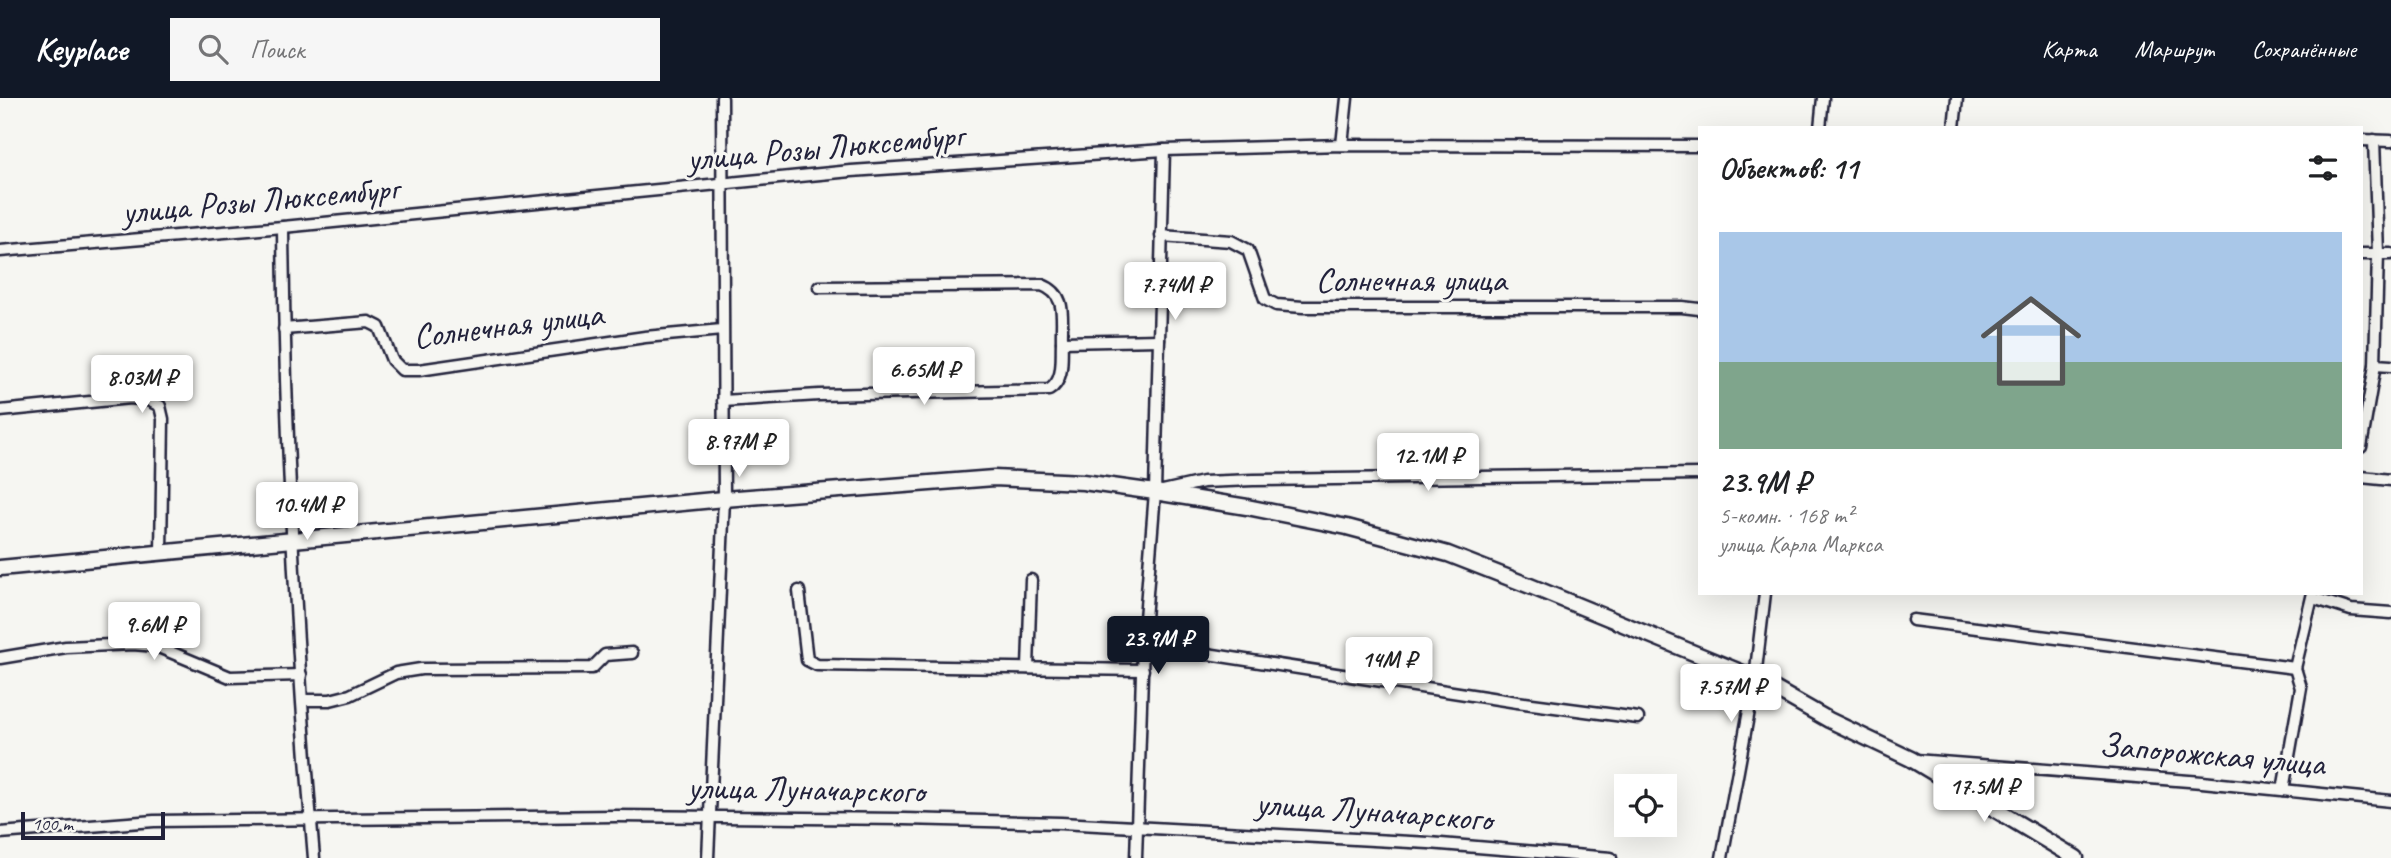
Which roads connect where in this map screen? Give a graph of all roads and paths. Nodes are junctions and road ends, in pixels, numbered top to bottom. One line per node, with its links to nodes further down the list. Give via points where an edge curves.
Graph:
1 (722, 98): 13 (street)
2 (1347, 98): 10 (street)
3 (1823, 98): 5 (street)
4 (1957, 98): 6 (street)
5 (1820, 126)
6 (1954, 126)
7 (2363, 140): 8 (street)
8 (2374, 140): 9 (street); 17 (street)
9 (2391, 141)
10 (1342, 145): 11 (street, улица Розы Люксембург); 12 (street, улица Розы Люксембург)
11 (1698, 146)
12 (1164, 150): 13 (street, улица Розы Люксембург); 15 (street)
13 (723, 183): 14 (street, улица Розы Люксембург); 23 (street)
14 (283, 228): 16 (street, улица Розы Люксембург); 22 (street)
15 (1161, 236): 21 (street, Солнечная улица, via 1231,242 1248,250 1265,299 1276,305); 24 (street)
16 (0, 251)
17 (2378, 253): 18 (street); 19 (street); 26 (street)
18 (2363, 254)
19 (2391, 254)
20 (819, 287): 25 (street, via 1042,285 1055,290 1061,302)
21 (1698, 309)
22 (284, 329): 23 (street, Солнечная улица, via 369,322 379,327 392,360 402,370); 36 (street)
23 (722, 330): 28 (street)
24 (1159, 340): 25 (street); 34 (street)
25 (1062, 342): 28 (street, via 1060,376 1049,390)
26 (2375, 365): 27 (street); 30 (street)
27 (2391, 366)
28 (723, 401): 35 (street)
29 (0, 411): 37 (street, via 130,398 160,407)
30 (2363, 435)
31 (1698, 474): 34 (street, via 1253,480 1203,482)
32 (2363, 477): 33 (street)
33 (2391, 480)
34 (1155, 492): 35 (main road, Запорожская улица, via 1083,482 993,478); 45 (street); 52 (main road, Запорожская улица, via 1347,527 1448,554)
35 (724, 499): 36 (main road, Запорожская улица); 58 (street)
36 (292, 540): 37 (main road, Запорожская улица); 51 (street)
37 (161, 552): 38 (main road, Запорожская улица)
38 (0, 568)
39 (1031, 580): 48 (street)
40 (799, 590): 48 (street, via 807,660 817,665)
41 (1765, 595): 52 (street)
42 (2313, 596): 43 (street, via 2351,610); 49 (street)
43 (2391, 613)
44 (1913, 620): 49 (street)
45 (1143, 644): 50 (street); 54 (street)
46 (632, 653): 53 (street, via 605,655 592,668 421,668 396,673 350,695)
47 (0, 658): 51 (street, via 66,647 133,644 156,646 230,677)
48 (1028, 668): 50 (street)
49 (2295, 668): 56 (street, via 2301,688)
50 (1143, 670): 60 (street)
51 (300, 675): 53 (street)
52 (1755, 678): 55 (main road, Запорожская улица); 66 (street)
53 (303, 700): 59 (street)
54 (1638, 718)
55 (1911, 759): 56 (street, Запорожская улица); 67 (main road)
56 (2283, 790): 57 (street, Запорожская улица)
57 (2391, 801)
58 (712, 818): 59 (street, улица Луначарского); 60 (street, улица Луначарского, via 904,819); 63 (street)
59 (311, 820): 61 (street, улица Луначарского, via 155,821); 62 (street)
60 (1137, 828): 64 (street); 65 (street, улица Луначарского)
61 (0, 833)
62 (314, 858)
63 (708, 858)
64 (1136, 858)
65 (1611, 858)
66 (1722, 858)
67 (2076, 858)

